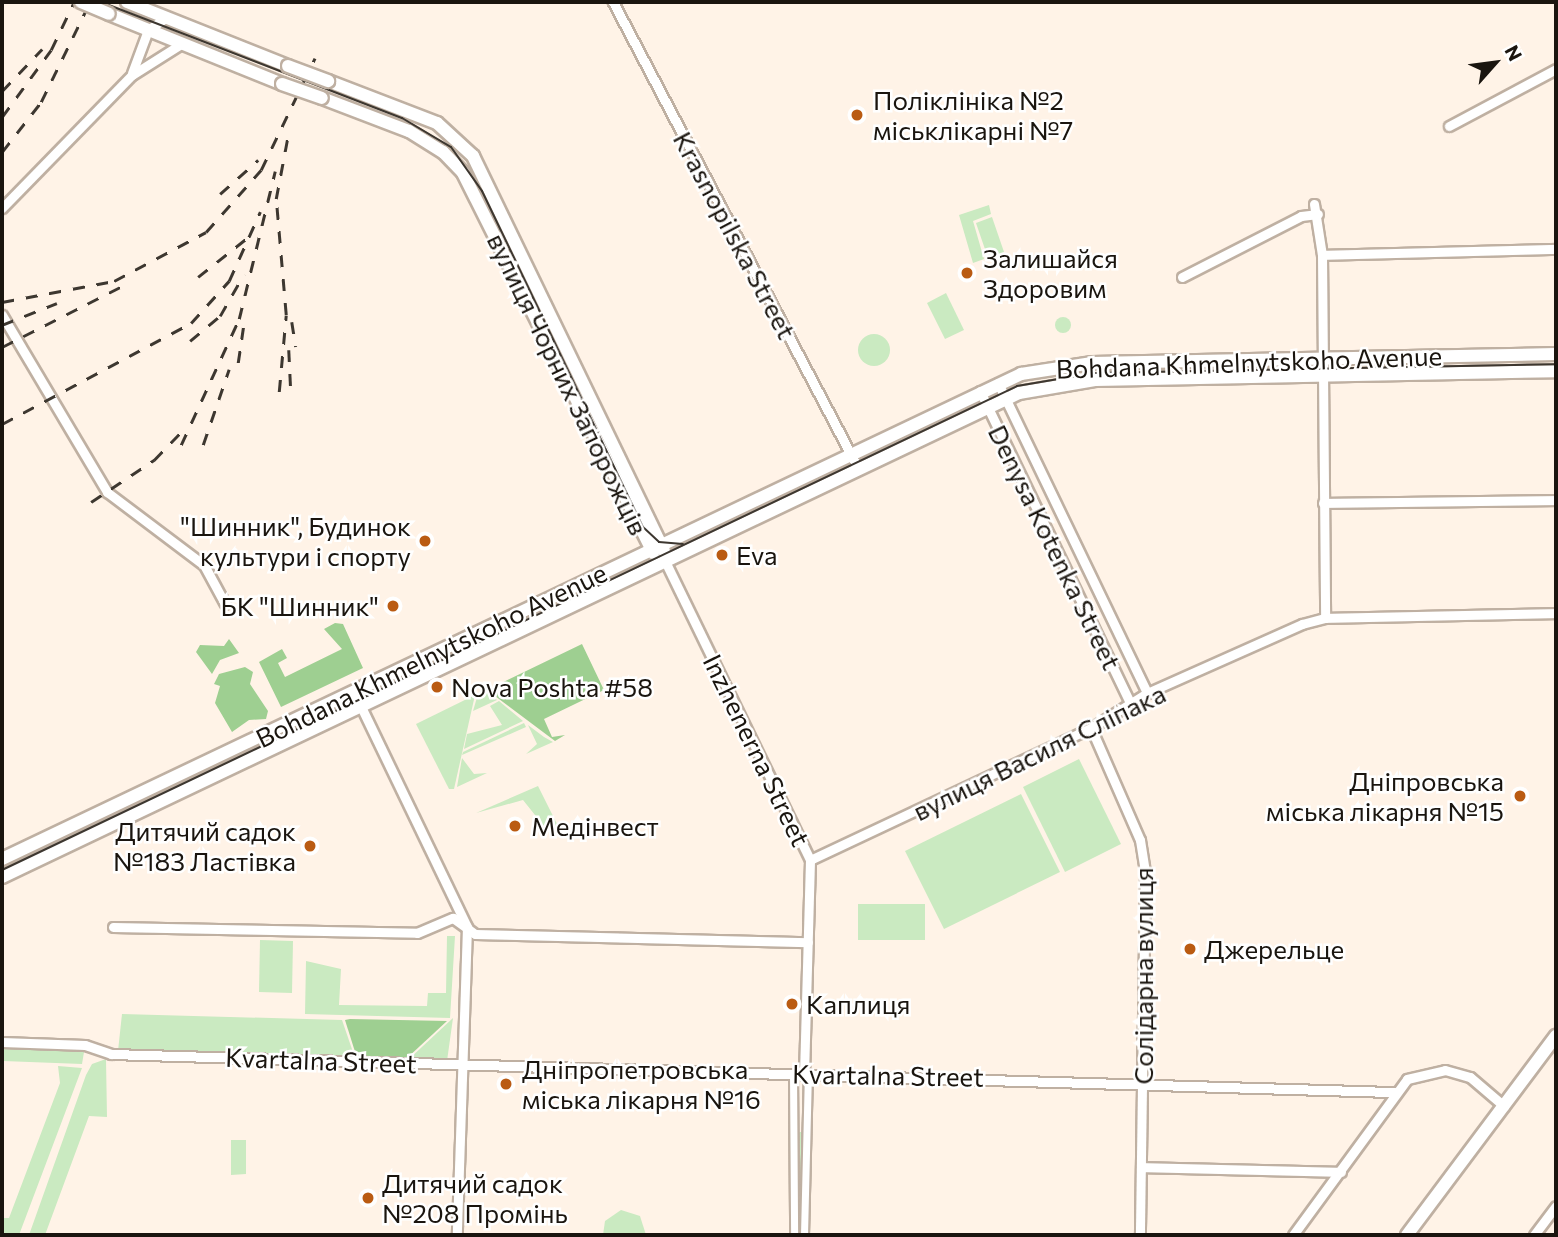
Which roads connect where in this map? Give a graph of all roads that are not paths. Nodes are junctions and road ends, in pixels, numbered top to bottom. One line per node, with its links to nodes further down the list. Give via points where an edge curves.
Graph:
1 (81, 2): 5 (main road, вулиця Чорних Запорожців, bridge)
2 (127, 2): 4 (main road, вулиця Чорних Запорожців)
3 (613, 2): 24 (street, Krasnopilska Street)
4 (165, 18): 5 (street); 23 (main road, вулиця Чорних Запорожців, bridge, via 437,123 473,156)
5 (148, 30): 6 (main road, вулиця Чорних Запорожців); 8 (street)
6 (181, 44): 8 (street); 25 (main road, вулиця Чорних Запорожців, bridge, via 409,131 457,166)
7 (1556, 69): 9 (street)
8 (132, 75): 10 (street)
9 (1449, 127)
10 (2, 208)
11 (1556, 249): 12 (street)
12 (1322, 255): 13 (street, via 1316,209); 16 (street)
13 (1182, 277)
14 (2, 315): 32 (street, via 107,492 204,565)
15 (1556, 354): 16 (main road, Bohdana Khmelnytskoho Avenue)
16 (1324, 358): 18 (street); 19 (main road, Bohdana Khmelnytskoho Avenue, via 1074,364)
17 (1556, 371): 18 (main road, Bohdana Khmelnytskoho Avenue)
18 (1320, 375): 21 (main road, Bohdana Khmelnytskoho Avenue, via 1086,381); 28 (street)
19 (998, 383): 20 (main road, Bohdana Khmelnytskoho Avenue); 21 (street, Denysa Kotenka Street)
20 (980, 391): 22 (street, Denysa Kotenka Street); 24 (main road, Bohdana Khmelnytskoho Avenue)
21 (1005, 399): 22 (main road, Bohdana Khmelnytskoho Avenue); 38 (street, Denysa Kotenka Street)
22 (987, 407): 26 (main road, Bohdana Khmelnytskoho Avenue); 39 (street, Denysa Kotenka Street)
23 (615, 447): 25 (main road); 29 (main road, вулиця Чорних Запорожців)
24 (850, 453): 26 (street, Krasnopilska Street); 29 (main road, Bohdana Khmelnytskoho Avenue)
25 (601, 454): 30 (main road, вулиця Чорних Запорожців)
26 (858, 468): 31 (main road, Bohdana Khmelnytskoho Avenue)
27 (1556, 500): 28 (street)
28 (1323, 503): 35 (street)
29 (663, 543): 30 (main road, Bohdana Khmelnytskoho Avenue); 31 (main road, вулиця Чорних Запорожців)
30 (649, 550): 31 (main road, вулиця Чорних Запорожців); 33 (main road, Bohdana Khmelnytskoho Avenue)
31 (665, 561): 36 (main road, Bohdana Khmelnytskoho Avenue); 47 (street, Inzhenerna Street)
32 (225, 604)
33 (529, 607): 36 (main road); 37 (main road, Bohdana Khmelnytskoho Avenue)
34 (1556, 613): 35 (street, вулиця Василя Сліпака)
35 (1325, 618): 38 (street, вулиця Василя Сліпака)
36 (537, 623): 40 (main road, Bohdana Khmelnytskoho Avenue)
37 (354, 692): 40 (street); 41 (main road, Bohdana Khmelnytskoho Avenue)
38 (1147, 693): 39 (street, вулиця Василя Сліпака)
39 (1130, 703): 42 (street, вулиця Василя Сліпака)
40 (361, 707): 43 (main road, Bohdana Khmelnytskoho Avenue); 50 (street)
41 (286, 725): 43 (street); 44 (main road, Bohdana Khmelnytskoho Avenue)
42 (1091, 728): 47 (street, вулиця Василя Сліпака); 57 (street, Солідарна вулиця, via 1143,853)
43 (293, 740): 45 (main road, Bohdana Khmelnytskoho Avenue)
44 (106, 812): 45 (street); 46 (main road, Bohdana Khmelnytskoho Avenue)
45 (113, 826): 48 (main road, Bohdana Khmelnytskoho Avenue)
46 (2, 859)
47 (810, 860): 51 (street, Inzhenerna Street)
48 (2, 877)
49 (113, 927): 50 (street, via 417,933 453,918)
50 (467, 927): 51 (street, via 475,934); 54 (street)
51 (808, 942): 56 (street, Inzhenerna Street)
52 (1556, 1036): 59 (main road)
53 (2, 1042): 54 (street, Kvartalna Street, via 85,1045 111,1054)
54 (462, 1064): 55 (street, Kvartalna Street); 63 (street)
55 (793, 1072): 56 (street, Kvartalna Street); 64 (street)
56 (806, 1073): 57 (street, Kvartalna Street); 65 (street, Inzhenerna Street)
57 (1142, 1081): 58 (street, Kvartalna Street); 60 (street, Солідарна вулиця)
58 (1394, 1091): 59 (street, via 1428,1069 1445,1070 1470,1077); 61 (street)
59 (1504, 1106): 68 (main road)
60 (1141, 1167): 61 (street); 66 (street, Солідарна вулиця)
61 (1341, 1172): 67 (street)
62 (1556, 1206): 69 (street)
63 (457, 1235)
64 (793, 1235)
65 (804, 1235)
66 (1140, 1235)
67 (1293, 1235)
68 (1407, 1235)
69 (1534, 1235)

